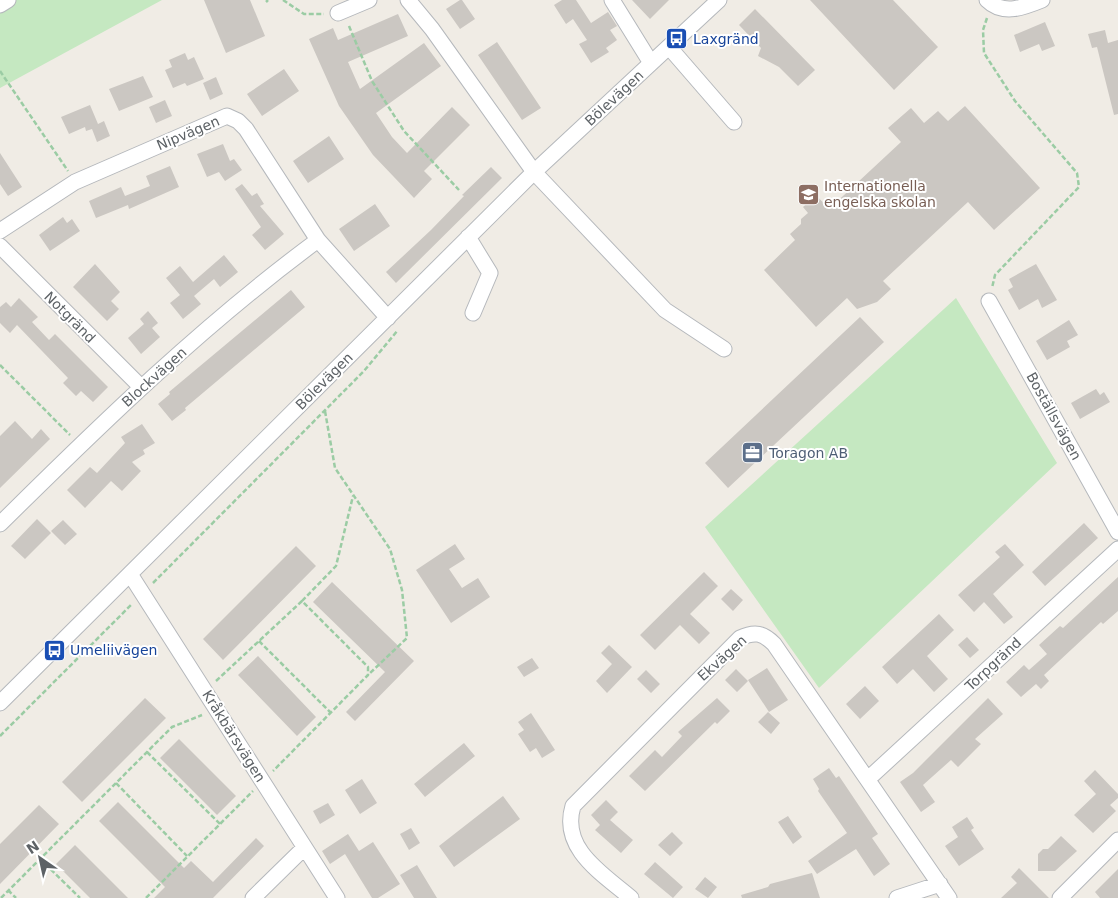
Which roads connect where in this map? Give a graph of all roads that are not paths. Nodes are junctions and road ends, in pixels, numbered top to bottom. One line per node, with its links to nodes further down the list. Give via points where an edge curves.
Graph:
1 (8, 0): 8 (street)
2 (369, 0): 9 (street)
3 (408, 0): 13 (street)
4 (612, 0): 11 (street, Bölevägen)
5 (720, 0): 10 (street, Bölevägen)
6 (1042, 0): 7 (street, via 1007,10)
7 (990, 3)
8 (0, 5)
9 (338, 13)
10 (669, 47): 11 (street, Bölevägen); 12 (street)
11 (651, 63): 13 (street, Bölevägen)
12 (734, 122)
13 (534, 172): 15 (street, Bölevägen); 21 (street, via 665,310)
14 (0, 230): 16 (street, Nipvägen, via 75,182 227,116 246,129)
15 (468, 237): 19 (street, via 490,273); 20 (street, Bölevägen)
16 (318, 240): 20 (street, Nipvägen); 22 (street, Blockvägen)
17 (0, 246): 22 (street, Notgränd)
18 (989, 301): 24 (street, Boställsvägen)
19 (473, 314)
20 (388, 318): 26 (street, Bölevägen)
21 (724, 349)
22 (141, 387): 23 (street, Blockvägen)
23 (0, 524)
24 (1118, 532)
25 (1118, 549): 28 (street, Torpgränd)
26 (130, 574): 27 (street, Bölevägen); 30 (street, Kråkbärsvägen)
27 (0, 703)
28 (868, 779): 31 (street, Ekvägen); 34 (street, Ekvägen, via 774,644 760,633 740,638 573,806 570,818 576,846)
29 (1118, 840): 37 (street)
30 (304, 848): 32 (street); 33 (street, Kråkbärsvägen)
31 (940, 884): 35 (street); 36 (street, Ekvägen)
32 (254, 898)
33 (337, 898)
34 (631, 898)
35 (897, 898)
36 (950, 898)
37 (1060, 898)

